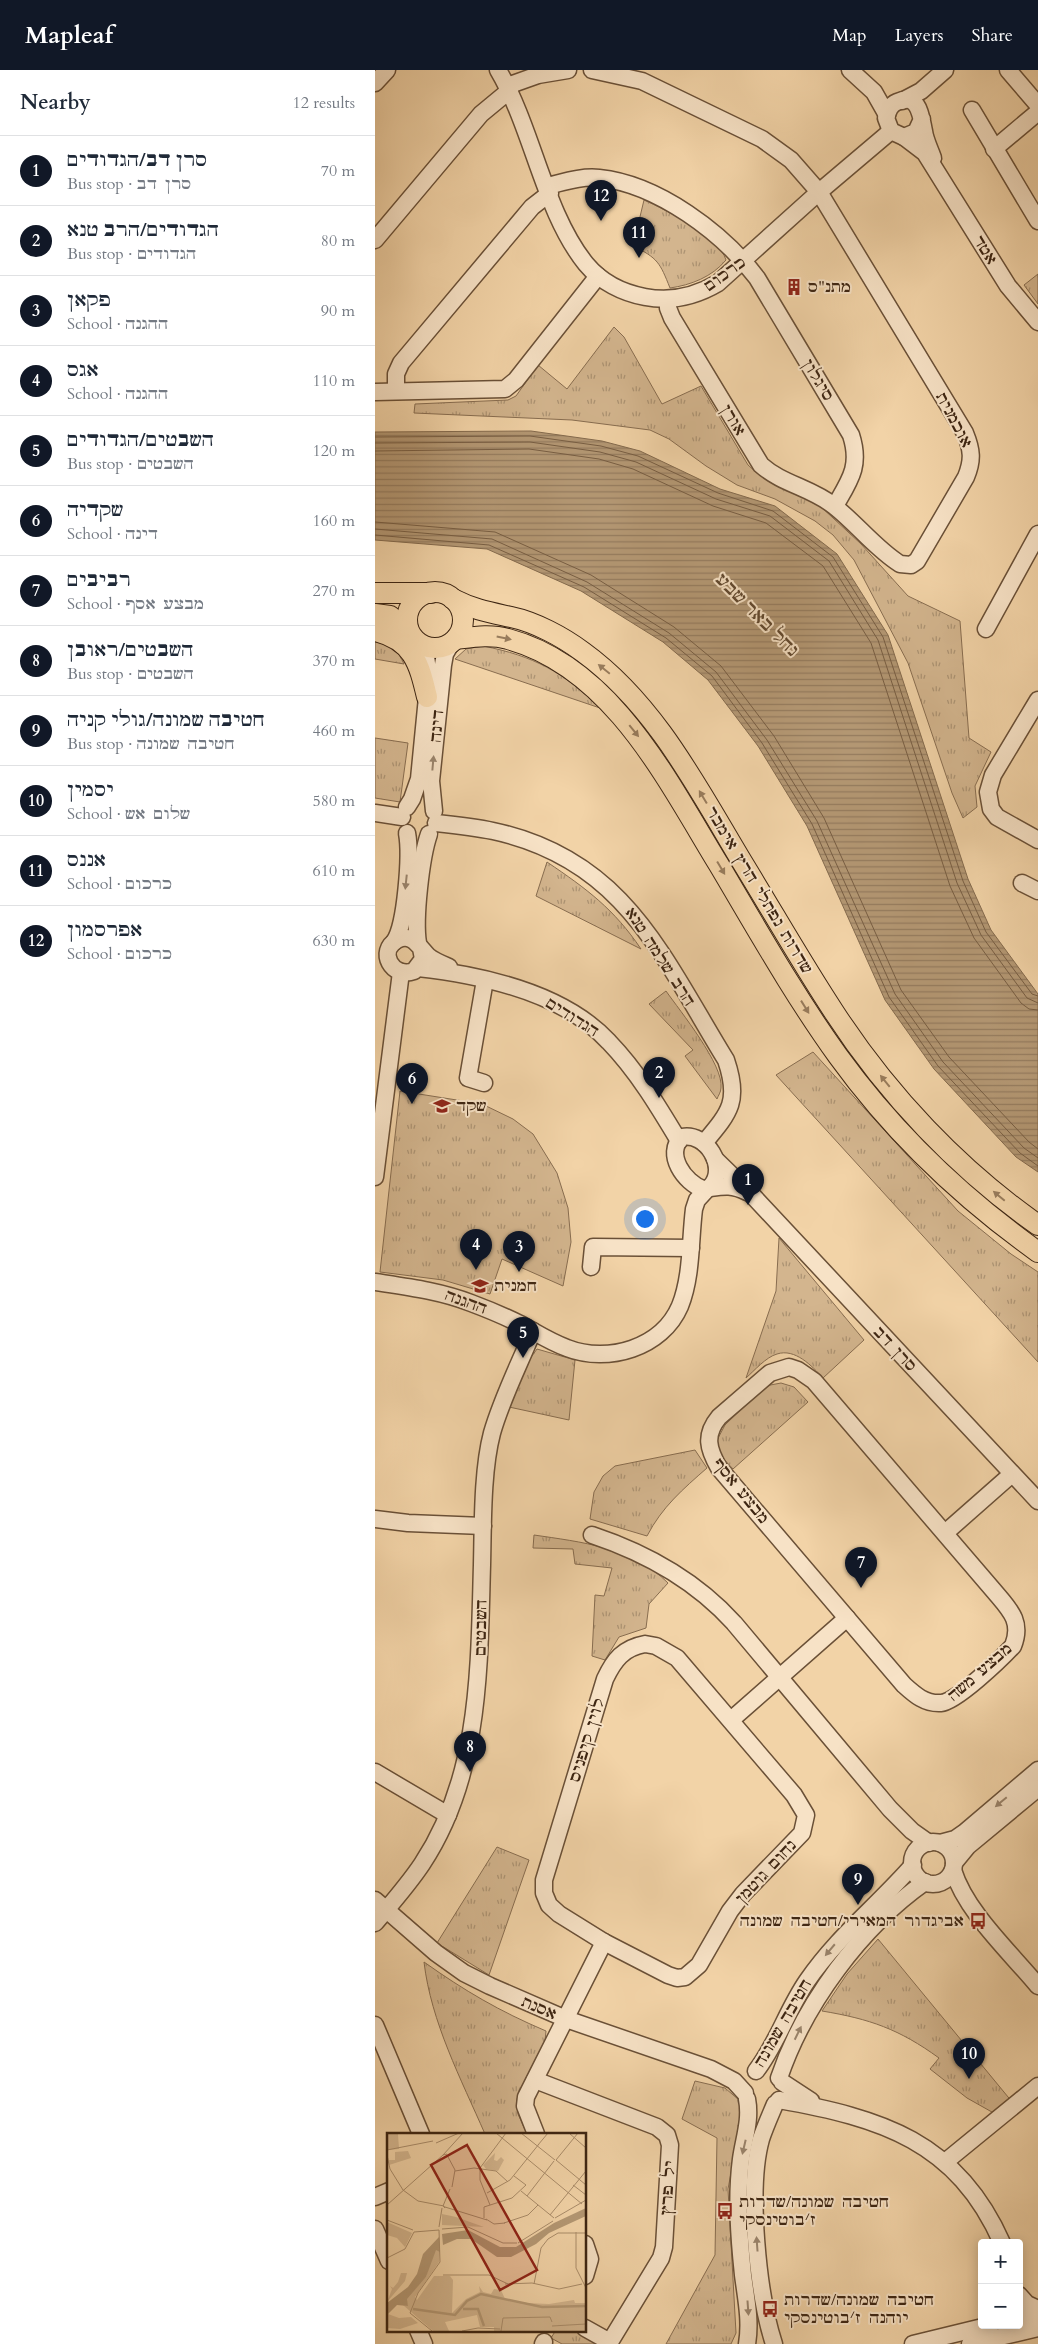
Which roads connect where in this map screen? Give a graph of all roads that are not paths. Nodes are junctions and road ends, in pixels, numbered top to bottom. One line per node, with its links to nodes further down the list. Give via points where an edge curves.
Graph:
1 (387, 70): 8 (street)
2 (498, 70): 10 (street, כרכום)
3 (567, 70): 10 (street, via 538,74)
4 (592, 70): 20 (street, via 642,81 753,135 791,160)
5 (850, 70): 9 (street, אטד)
6 (1008, 70): 12 (street)
7 (942, 74): 11 (street); 15 (street)
8 (375, 83)
9 (866, 83): 11 (street, אטד); 16 (street, אטד)
10 (509, 88): 19 (street, כרכום); 22 (street, via 481,114)
11 (901, 101): 15 (street, via 915,104); 16 (street, via 890,107)
12 (1038, 105)
13 (972, 110): 17 (street)
14 (1038, 112): 17 (street)
15 (922, 116): 16 (street, via 916,132); 18 (street, אטד, via 926,140)
16 (894, 127): 18 (street, אטד, via 925,152); 20 (street, כרכום)
17 (994, 149): 21 (street)
18 (938, 172): 26 (street, אטד, via 1008,286)
19 (548, 190): 23 (street, סיגלון, via 586,177 633,186 685,211); 24 (street, כרכום, via 573,245); 27 (street, via 401,364 396,374)
20 (819, 192): 23 (street, כרכום); 29 (street, אוכמנית, via 965,433 972,451 966,477 923,554 911,565 894,560)
21 (1038, 221)
22 (375, 240)
23 (744, 261): 25 (street, כרכום, via 703,292); 29 (street, סיגלון, via 851,435 856,461 849,482)
24 (598, 276): 25 (street, כרכום, via 635,295); 27 (street, via 516,380 505,389)
25 (668, 300): 29 (street, אורן, via 672,318 761,465 776,476 817,493)
26 (1038, 322)
27 (396, 391): 28 (street)
28 (375, 392)
29 (835, 506)
30 (1038, 534): 35 (street)
31 (375, 593): 32 (main road)
32 (431, 593): 33 (main road); 37 (main road, via 423,595 410,607 407,624)
33 (453, 599): 38 (main road, via 462,614 463,623); 63 (main road, שדרות נפתלי הרץ אימבר, one-way to 33, via 1002,1199 933,1135 906,1107 857,1045 681,760 636,700 589,657 554,635 513,617 475,610)
34 (375, 614): 37 (main road, via 390,616)
35 (986, 629)
36 (375, 631): 39 (main road, via 396,638 409,650 420,666)
37 (414, 638): 38 (main road, via 432,648); 39 (street, דינה, via 425,650 429,667)
38 (454, 640): 43 (street, דינה, one-way to 38, via 431,781 443,665 445,654); 65 (main road, שדרות נפתלי הרץ אימבר, one-way to 65, via 491,636 523,644 569,669 620,714 662,772 839,1058 917,1150 989,1216)
39 (427, 697): 41 (street, דינה, via 419,779)
40 (1038, 700): 45 (street, via 993,775 987,792 991,809 997,816)
41 (404, 812): 42 (street); 43 (street, via 421,803); 44 (street, via 402,826)
42 (375, 813)
43 (433, 823): 44 (street, via 418,837); 49 (street, דינה, via 425,848 416,926); 56 (street, הרב שלמה טנא, via 493,831 554,852 605,884 636,916 726,1060 733,1095 722,1122)
44 (407, 833): 48 (street, one-way to 48, via 409,853 401,924)
45 (1038, 840)
46 (1022, 882): 47 (street)
47 (1038, 891)
48 (393, 943): 49 (street, via 409,938); 50 (street); 51 (street, via 388,952)
49 (420, 946): 52 (street, via 423,958); 53 (street, הגדודים, via 437,962)
50 (375, 950)
51 (388, 963): 52 (street, via 410,972); 58 (street)
52 (418, 968): 53 (street, הגדודים)
53 (479, 978): 54 (street, via 468,1078); 55 (street, הגדודים, via 546,1000 588,1024 608,1040 629,1064)
54 (484, 1082)
55 (679, 1141): 56 (street, via 682,1137 694,1136); 59 (street, via 676,1157)
56 (704, 1142): 57 (street)
57 (715, 1159): 60 (street, via 717,1176); 61 (street, סרן דב)
58 (375, 1177)
59 (687, 1181): 60 (street, via 695,1186); 62 (street, ההגנה)
60 (710, 1187): 61 (street, סרן דב, via 735,1187); 62 (street, ההגנה, via 697,1200)
61 (753, 1196): 69 (street, סרן דב)
62 (693, 1217): 64 (street, ההגנה)
63 (1038, 1225)
64 (691, 1248): 66 (street, via 593,1247); 68 (street, ההגנה, via 687,1282 679,1307 667,1326 648,1343 622,1352 588,1354 568,1349)
65 (1038, 1252)
66 (591, 1267)
67 (375, 1282): 68 (street, ההגנה, via 443,1293)
68 (533, 1331): 72 (street, השבטים, via 492,1433)
69 (1012, 1474): 70 (street, סרן דב); 73 (street)
70 (1038, 1501)
71 (375, 1519): 72 (street)
72 (483, 1526): 82 (street, השבטים, via 477,1702 466,1758)
73 (945, 1533): 75 (street, מבצע משה, via 1009,1609 1015,1621 1018,1634 1005,1655 955,1698 933,1703 923,1700 904,1684); 75 (street, מבצע אסף, via 814,1381 789,1367 762,1378 713,1424 709,1446 719,1468)
74 (592, 1535): 76 (street, via 644,1556 710,1598)
75 (847, 1618): 76 (street)
76 (779, 1677): 77 (street); 81 (street)
77 (731, 1720): 90 (street, נחום גוטמן, via 803,1808 806,1815 802,1833 743,1894 699,1965 685,1977 668,1975); 90 (street, לוין קיפניס, via 669,1651 645,1644 634,1646 613,1663 605,1679 544,1880 549,1906)
78 (1038, 1770): 83 (street, one-way to 83, via 965,1832 955,1839)
79 (375, 1772): 82 (street)
80 (1038, 1788): 85 (street, via 968,1846)
81 (890, 1809): 83 (street, via 912,1831); 84 (street)
82 (448, 1814): 87 (street, השבטים, via 422,1863)
83 (934, 1843): 84 (street, via 919,1848); 85 (street, via 949,1849)
84 (913, 1861): 86 (street, via 917,1875); 95 (street, חטיבה שמונה, one-way to 95, via 821,1961 792,2004 765,2058)
85 (953, 1866): 86 (street, via 948,1878); 89 (street, via 963,1891)
86 (930, 1883): 89 (street, via 960,1901); 97 (street, חטיבה שמונה, one-way to 86, via 808,2013 831,1979 872,1930 908,1896)
87 (380, 1905): 88 (street, השבטים); 92 (street, אסנת, via 421,1942 464,1972)
88 (375, 1923)
89 (985, 1924): 91 (street)
90 (604, 1942): 92 (street)
91 (1038, 1986)
92 (566, 2019): 94 (street, אסנת); 96 (street)
93 (375, 2025): 102 (street)
94 (711, 2069): 95 (street, אסנת); 99 (street, אסנת, via 734,2081)
95 (753, 2072): 97 (street, via 766,2070); 99 (street, via 745,2083)
96 (535, 2080): 103 (street, via 525,2106); 118 (street, יל פרץ, via 652,2124 667,2135 670,2145 661,2258 610,2342)
97 (781, 2080): 100 (street, via 783,2091); 101 (street)
98 (1038, 2086): 104 (street)
99 (746, 2096): 100 (street, via 760,2107); 123 (street, one-way to 123, via 749,2120 739,2188)
100 (777, 2102): 101 (street); 124 (street, one-way to 100, via 760,2276 755,2188 761,2140)
101 (829, 2108): 104 (street, via 905,2135)
102 (421, 2133)
103 (536, 2133)
104 (945, 2162): 108 (street, via 981,2202)
105 (387, 2192): 106 (street)
106 (375, 2197)
107 (375, 2229): 110 (street)
108 (1000, 2239)
109 (586, 2247): 111 (street, via 590,2259)
110 (387, 2256)
111 (586, 2273)
112 (1023, 2300): 113 (street)
113 (1038, 2309)
114 (1038, 2314): 115 (street)
115 (1023, 2317)
116 (978, 2328): 125 (street)
117 (1038, 2328): 120 (street)
118 (586, 2329)
119 (419, 2332): 122 (street)
120 (1004, 2336): 126 (street); 127 (street)
121 (1038, 2336): 128 (street)
122 (424, 2344)
123 (747, 2344)
124 (774, 2344)
125 (913, 2344)
126 (970, 2344)
127 (1019, 2344)
128 (1033, 2344)

